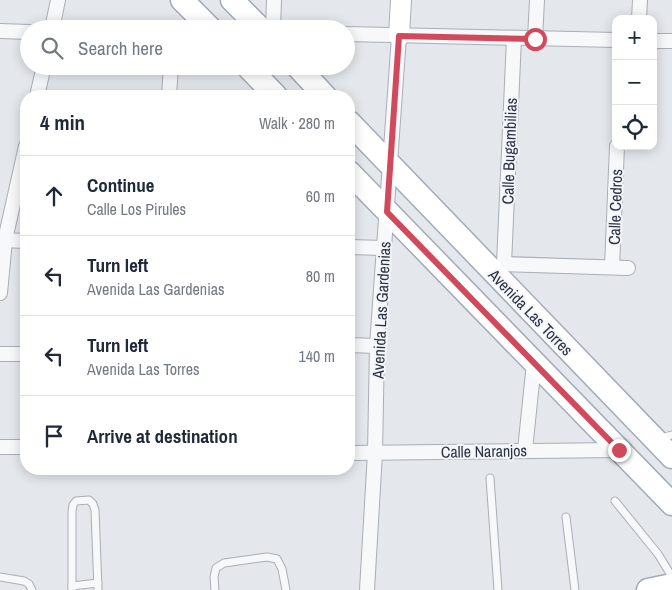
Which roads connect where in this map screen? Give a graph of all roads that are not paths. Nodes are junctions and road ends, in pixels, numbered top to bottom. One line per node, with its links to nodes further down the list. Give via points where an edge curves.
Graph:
1 (58, 0): 9 (street)
2 (182, 0): 10 (main road)
3 (232, 0): 11 (main road)
4 (274, 0): 12 (street)
5 (401, 0): 16 (street, Avenida Las Gardenias)
6 (537, 0): 18 (street)
7 (640, 0): 8 (street)
8 (639, 15)
9 (54, 20)
10 (202, 20)
11 (252, 20)
12 (273, 20)
13 (0, 30): 14 (street)
14 (20, 31)
15 (355, 34): 16 (street)
16 (399, 36): 17 (street); 32 (street, Avenida Las Gardenias)
17 (514, 38): 18 (street); 40 (street, Calle Bugambilias)
18 (535, 39): 19 (street)
19 (612, 40)
20 (657, 41): 21 (street)
21 (672, 42)
22 (42, 75): 26 (street)
23 (171, 75): 27 (street)
24 (256, 75): 28 (main road)
25 (305, 75): 29 (main road)
26 (38, 90)
27 (170, 90)
28 (270, 90)
29 (319, 90)
30 (355, 128): 32 (main road, Avenida Las Torres)
31 (617, 150): 41 (street, Calle Cedros)
32 (390, 166): 35 (street, Avenida Las Gardenias); 40 (main road, Avenida Las Torres)
33 (20, 171): 36 (street)
34 (355, 178): 35 (main road, Avenida Las Torres)
35 (387, 212): 39 (street, Avenida Las Gardenias); 48 (main road, Avenida Las Torres)
36 (3, 240): 37 (street); 43 (street)
37 (20, 241)
38 (355, 247): 39 (street)
39 (384, 248): 45 (street, Avenida Las Gardenias)
40 (499, 268): 41 (street); 49 (main road, Avenida Las Torres)
41 (612, 268): 42 (street)
42 (628, 268)
43 (0, 293)
44 (355, 345): 45 (street)
45 (377, 346): 55 (street, Avenida Las Gardenias)
46 (0, 354): 47 (street)
47 (20, 354)
48 (534, 363): 52 (street); 53 (main road, Avenida Las Torres)
49 (663, 437): 56 (main road, Avenida Las Torres)
50 (0, 447): 51 (street)
51 (20, 447)
52 (525, 450): 53 (street, Calle Naranjos); 55 (street, Calle Naranjos)
53 (619, 450): 59 (main road, Avenida Las Torres)
54 (355, 453): 55 (street, Calle Naranjos)
55 (375, 453): 69 (street, Avenida Las Gardenias)
56 (672, 457)
57 (490, 478): 70 (lane)
58 (615, 502): 62 (lane, via 658,554)
59 (672, 504)
60 (566, 517): 71 (lane)
61 (0, 577): 66 (lane, via 24,581)
62 (672, 577)
63 (672, 585): 72 (main road)
64 (98, 586): 65 (lane); 65 (lane, via 95,510 89,500 76,501 73,505)
65 (72, 588)
66 (32, 590)
67 (215, 590): 68 (lane, via 216,568 224,563 267,557 277,559)
68 (286, 590)
69 (367, 590)
70 (498, 590)
71 (575, 590)
72 (648, 590)

